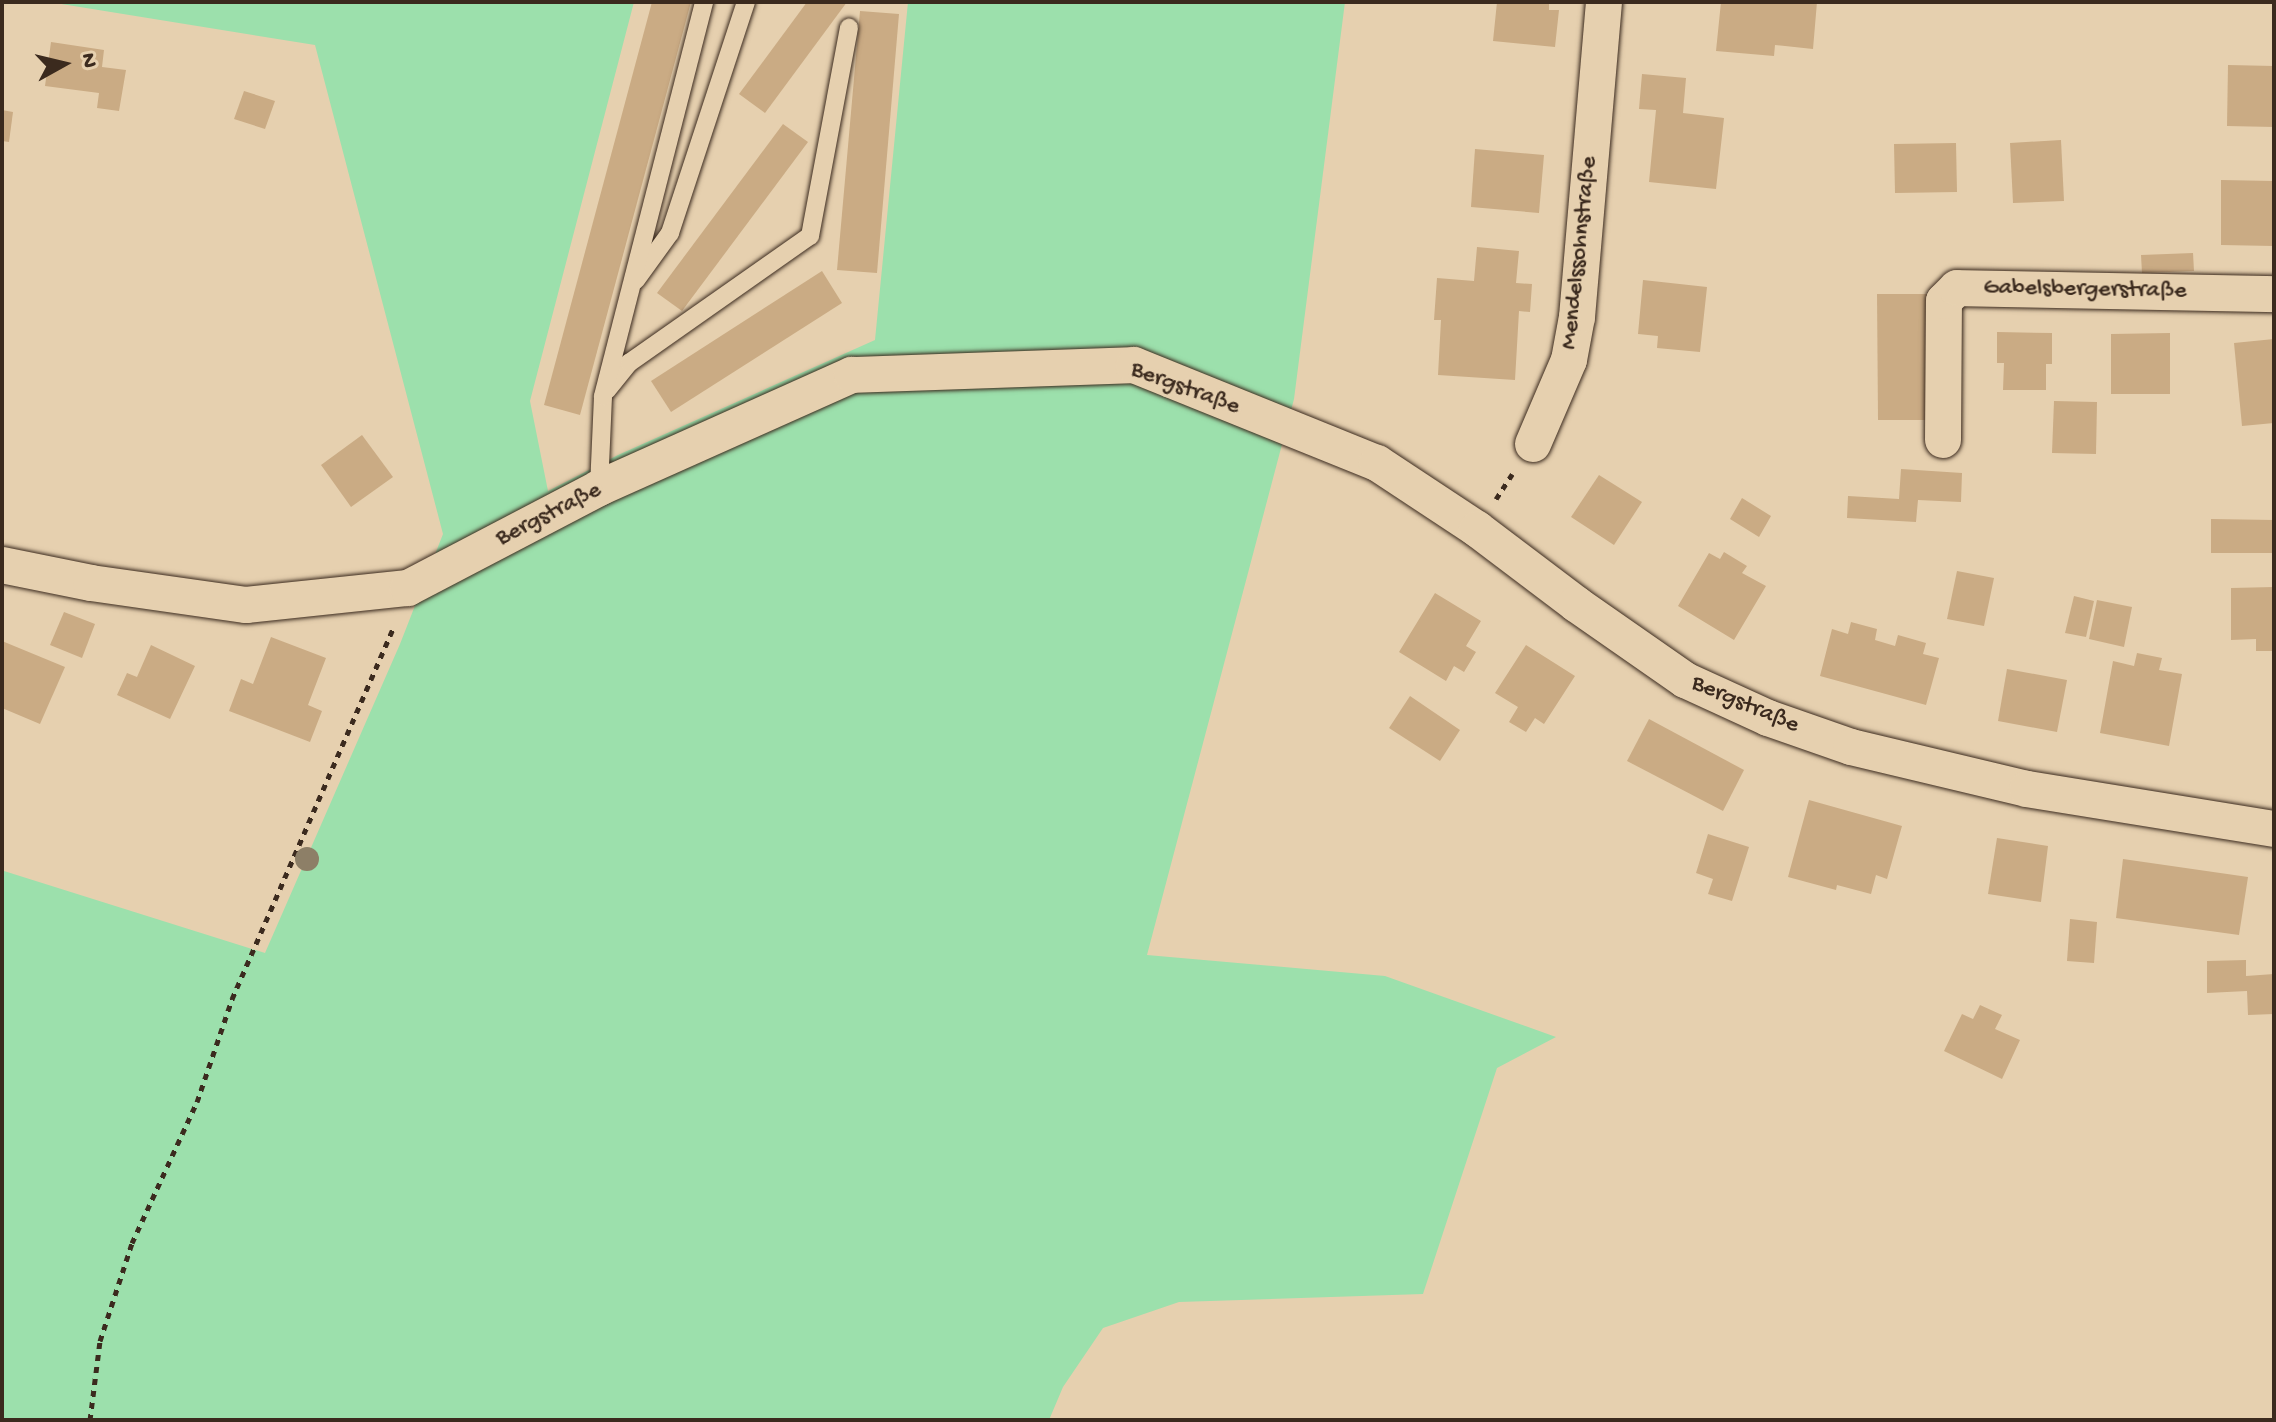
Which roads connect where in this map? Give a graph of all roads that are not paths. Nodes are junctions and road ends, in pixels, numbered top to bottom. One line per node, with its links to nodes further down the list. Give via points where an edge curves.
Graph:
1 (704, 2): 5 (lane)
2 (746, 2): 5 (lane, via 670,233)
3 (1604, 2): 9 (street, Mendelssohnstraße, via 1577,317 1569,360)
4 (849, 28): 7 (lane, via 810,236 629,363)
5 (630, 287): 7 (lane)
6 (2274, 294): 8 (street, Gabelsbergerstraße, via 1957,288 1944,301)
7 (603, 396): 10 (lane)
8 (1943, 440)
9 (1533, 444)
10 (599, 488): 11 (street, Bergstraße, via 408,588 246,605); 12 (street, Bergstraße, via 852,375 1134,365 1377,463 1685,680 1768,718 1851,747 2027,789)
11 (2, 565)
12 (2274, 829)

